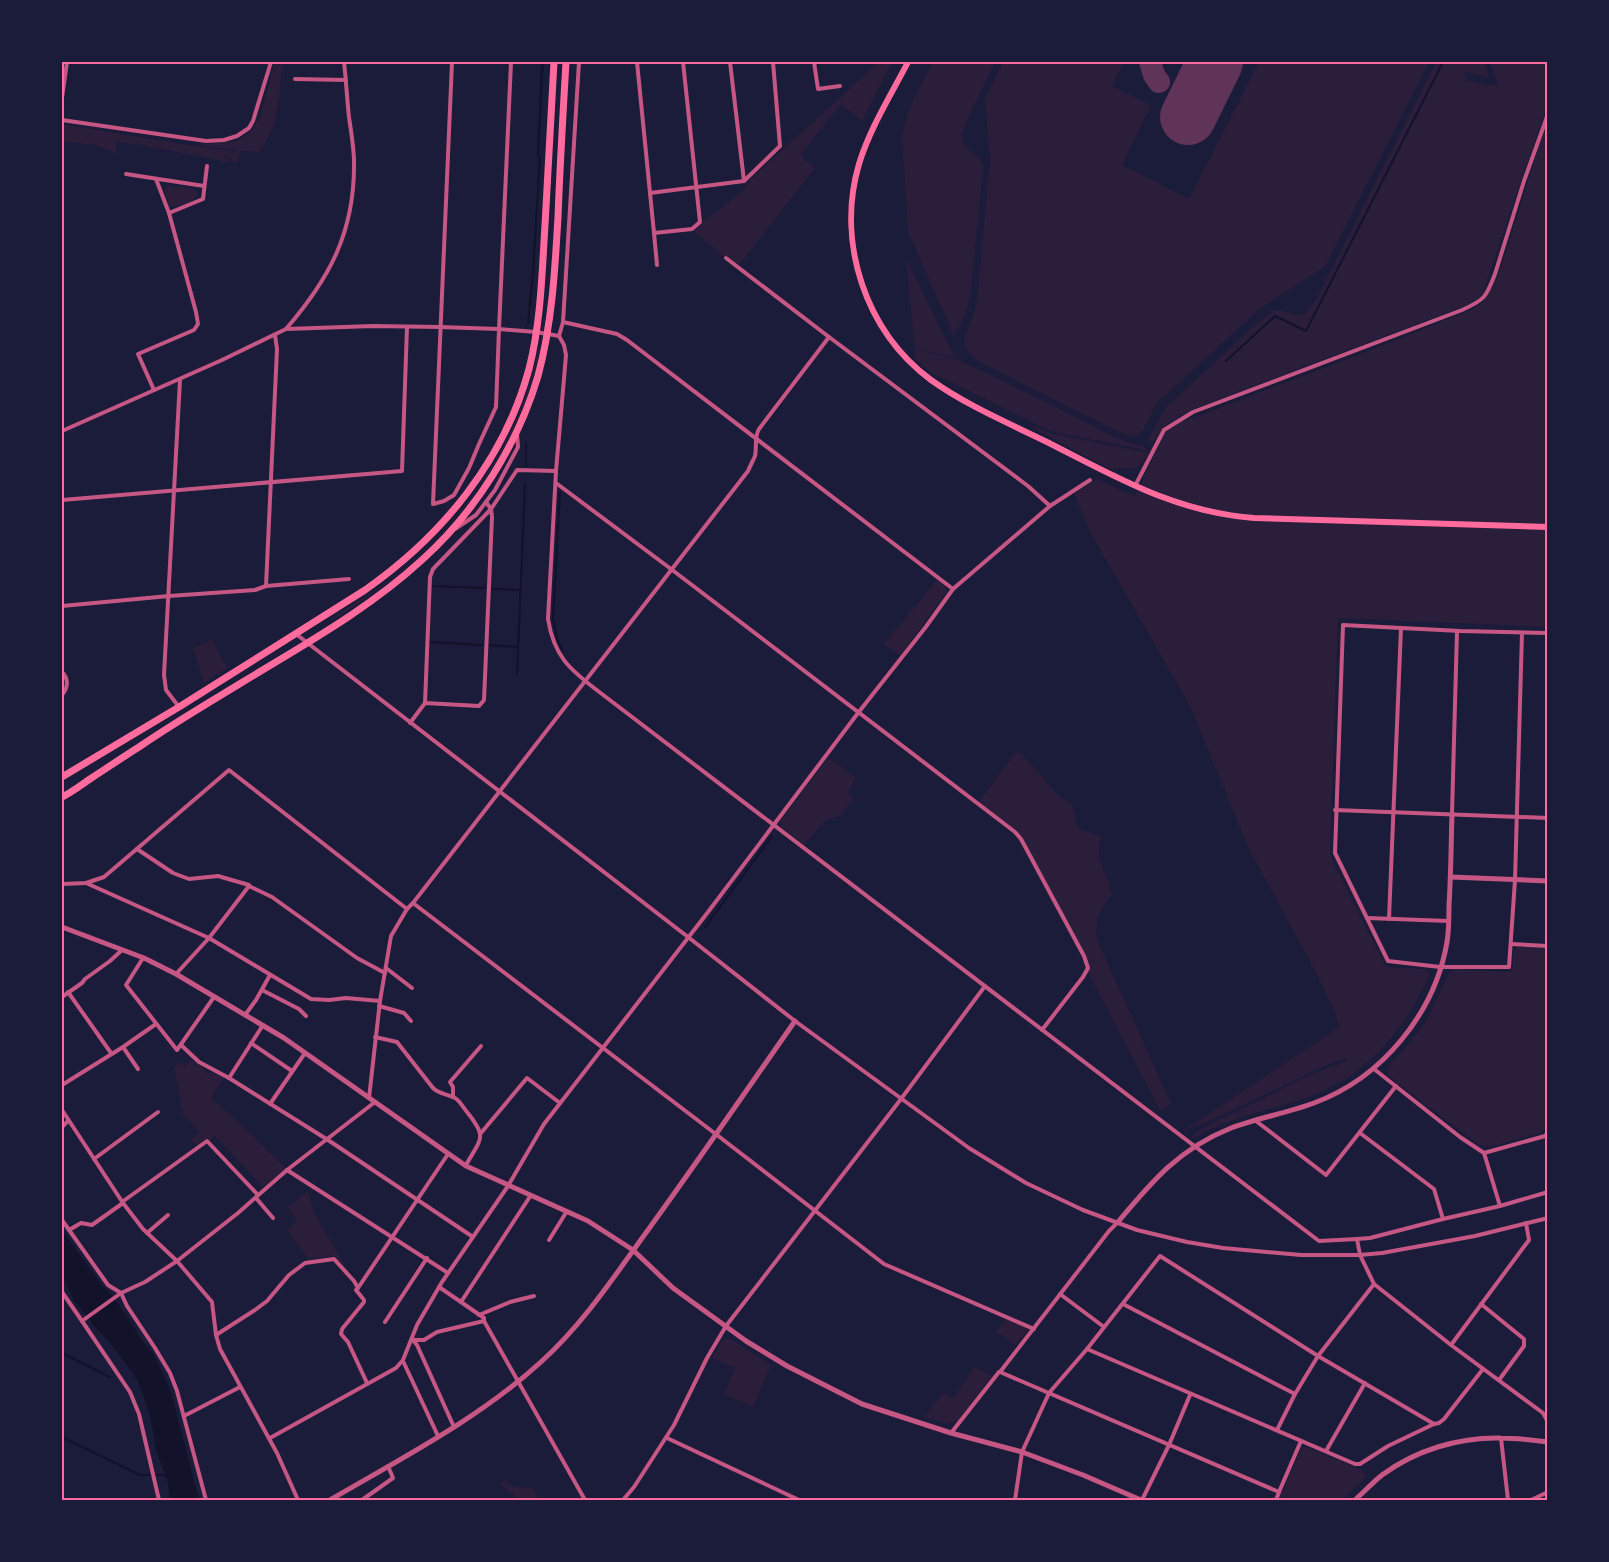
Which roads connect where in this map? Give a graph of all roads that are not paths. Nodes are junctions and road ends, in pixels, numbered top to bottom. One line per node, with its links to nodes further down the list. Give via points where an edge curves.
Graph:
1 (67, 62): 18 (street)
2 (271, 62): 20 (street, via 249,128 224,140 198,140)
3 (344, 62): 16 (street)
4 (453, 62): 34 (street)
5 (511, 62): 36 (street)
6 (554, 62): 37 (highway)
7 (566, 62): 38 (highway, via 555,268)
8 (579, 62): 32 (street)
9 (637, 62): 27 (street)
10 (683, 62): 26 (street)
11 (730, 62): 24 (street)
12 (773, 62): 24 (street, via 780,146)
13 (814, 62): 17 (street, via 818,89)
14 (908, 62): 53 (main road, via 864,149 853,194 855,262 873,313 905,356 939,386)
15 (296, 80): 16 (street)
16 (346, 80): 35 (street, via 354,163 350,214 329,271)
17 (840, 86)
18 (62, 98)
19 (1548, 114): 53 (street, via 1490,289 1482,300 1193,412 1164,430)
20 (62, 120)
21 (207, 166): 25 (street)
22 (126, 174): 23 (street)
23 (156, 179): 25 (street); 28 (street)
24 (744, 182): 26 (street)
25 (204, 186): 28 (street, via 203,199)
26 (697, 187): 27 (street); 29 (street, via 700,222 692,229)
27 (650, 193): 29 (street)
28 (169, 213): 43 (street, via 198,324 194,330 138,354)
29 (654, 233): 31 (street)
30 (726, 258): 41 (street)
31 (657, 265)
32 (563, 322): 40 (street); 46 (street, via 617,334 627,340)
33 (407, 327): 34 (street); 35 (street); 51 (street, via 402,471)
34 (440, 327): 36 (street); 36 (street, via 433,504 454,495 496,406)
35 (286, 329): 39 (street)
36 (498, 329): 37 (street)
37 (536, 332): 38 (street); 71 (highway, via 528,370 509,422 461,502 432,536 393,570)
38 (547, 333): 40 (street); 44 (highway, via 534,386)
39 (275, 335): 42 (street); 51 (street)
40 (559, 336): 47 (street, via 566,355)
41 (829, 337): 46 (street, via 759,429); 57 (street)
42 (180, 379): 43 (street); 54 (street)
43 (154, 390): 45 (street)
44 (516, 430): 48 (street, via 518,447); 60 (highway, via 488,481)
45 (62, 432)
46 (757, 440): 61 (street, via 748,471); 64 (street)
47 (556, 471): 49 (street, via 517,470); 52 (street)
48 (504, 474): 49 (street); 56 (street)
49 (510, 480): 58 (street)
50 (1090, 480): 57 (street)
51 (270, 482): 54 (street); 63 (street)
52 (556, 483): 61 (street); 74 (street, via 550,634 556,650)
53 (1135, 487): 59 (main road, via 1190,507 1241,517)
54 (175, 490): 55 (street); 65 (street)
55 (62, 501)
56 (486, 502): 58 (street); 60 (street, via 476,515)
57 (1050, 506): 64 (street)
58 (491, 509): 76 (street, via 433,569 430,577); 76 (street, via 484,700 479,706)
59 (1548, 527)
60 (449, 532): 72 (highway, via 394,584)
61 (671, 569): 74 (street); 78 (street)
62 (349, 579): 63 (street)
63 (266, 586): 65 (street)
64 (952, 588): 78 (street)
65 (169, 596): 66 (street); 77 (street, via 164,682)
66 (62, 606)
67 (1401, 628): 68 (street); 83 (street, via 1343,625); 84 (street)
68 (1457, 631): 69 (street); 85 (street)
69 (1522, 633): 70 (street); 86 (street)
70 (1548, 633)
71 (296, 634): 72 (street); 77 (highway)
72 (308, 643): 79 (street); 82 (highway)
73 (62, 672): 75 (street, via 67,684)
74 (585, 682): 81 (street); 88 (street)
75 (62, 695)
76 (425, 703): 79 (street)
77 (179, 707): 80 (highway)
78 (858, 713): 88 (street); 125 (street, via 1021,838 1088,968)
79 (410, 723): 81 (street)
80 (62, 777)
81 (500, 791): 96 (street); 102 (street)
82 (64, 797)
83 (1335, 810): 84 (street); 98 (street, via 1335,853)
84 (1393, 812): 85 (street); 99 (street)
85 (1452, 814): 86 (street); 90 (street)
86 (1516, 817): 87 (street); 91 (street)
87 (1548, 818)
88 (773, 825): 102 (street); 112 (street)
89 (137, 849): 94 (street, via 104,877); 95 (street, via 189,879 218,876); 97 (street, via 229,770)
90 (1451, 877): 91 (street); 100 (street)
91 (1515, 880): 92 (street); 104 (street)
92 (1548, 881)
93 (62, 884): 94 (street)
94 (87, 884): 103 (street)
95 (249, 886): 103 (street); 109 (street, via 272,897 357,958)
96 (413, 903): 97 (street); 131 (street)
97 (406, 909): 109 (street, via 391,936)
98 (1367, 918): 99 (street); 108 (street, via 1389,961)
99 (1389, 919): 100 (street)
100 (1449, 921): 108 (street)
101 (62, 927): 106 (street)
102 (688, 937): 122 (street); 131 (street)
103 (209, 938): 110 (street); 111 (street)
104 (1510, 944): 105 (street); 108 (street, via 1509,967)
105 (1548, 945)
106 (122, 950): 107 (street); 115 (street)
107 (144, 958): 110 (street); 123 (street, via 126,985)
108 (1440, 967): 135 (street, via 1414,1023)
109 (386, 971): 113 (street); 118 (street)
110 (176, 974): 117 (street)
111 (270, 975): 114 (street); 118 (street, via 311,999 346,998)
112 (985, 986): 125 (street); 141 (street)
113 (412, 988)
114 (262, 990): 119 (street); 120 (street)
115 (68, 992): 116 (street); 133 (street)
116 (62, 997)
117 (214, 997): 119 (street); 128 (street)
118 (379, 1004): 121 (street, via 404,1013); 126 (street)
119 (245, 1015): 124 (street)
120 (306, 1016)
121 (411, 1021)
122 (795, 1022): 141 (street); 153 (street)
123 (156, 1024): 128 (street, via 177,1050); 130 (street)
124 (263, 1025): 127 (street); 132 (street)
125 (1042, 1030): 155 (street)
126 (375, 1037): 140 (street, via 397,1042 436,1091); 142 (street)
127 (251, 1042): 136 (street); 137 (street)
128 (182, 1045): 137 (street, via 199,1062)
129 (481, 1046): 140 (street, via 450,1083)
130 (123, 1047): 133 (street); 134 (street)
131 (602, 1048): 143 (street); 153 (street)
132 (305, 1052): 136 (street); 142 (street)
133 (111, 1053): 138 (street)
134 (138, 1069)
135 (1374, 1069): 139 (street); 148 (street, via 1315,1103)
136 (293, 1071): 144 (street)
137 (229, 1078): 144 (street)
138 (62, 1085)
139 (1396, 1086): 151 (street); 156 (street)
140 (453, 1097): 152 (street)
141 (901, 1099): 168 (street); 175 (street, via 1026,1183)
142 (372, 1100): 154 (street); 157 (street)
143 (560, 1103): 152 (street, via 527,1078); 161 (street, via 536,1135)
144 (270, 1104): 154 (street)
145 (62, 1110): 147 (street)
146 (158, 1112): 158 (street)
147 (68, 1121): 149 (street); 158 (street)
148 (1256, 1121): 151 (street, via 1326,1175); 155 (street, via 1233,1127)
149 (62, 1126)
150 (1548, 1132): 156 (street)
151 (1360, 1133): 173 (street, via 1434,1189)
152 (481, 1134): 159 (street)
153 (717, 1135): 168 (street); 183 (street)
154 (328, 1140): 160 (street); 165 (street)
155 (1194, 1146): 175 (street, via 1148,1185); 181 (street, via 1319,1241)
156 (1484, 1153): 167 (street)
157 (448, 1154): 159 (street); 165 (street)
158 (94, 1159): 166 (street)
159 (465, 1166): 161 (street)
160 (287, 1170): 164 (street); 179 (street)
161 (508, 1186): 163 (street); 180 (street)
162 (1548, 1192): 167 (street)
163 (531, 1195): 169 (street); 195 (street)
164 (257, 1197): 166 (street, via 207,1141); 171 (street); 186 (street)
165 (417, 1199): 179 (street); 180 (street)
166 (123, 1202): 177 (street, via 93,1225 81,1222); 178 (street)
167 (1500, 1206): 173 (street)
168 (815, 1210): 202 (street); 204 (street, via 893,1269)
169 (567, 1211): 182 (street); 183 (street)
170 (168, 1215): 178 (street)
171 (273, 1218)
172 (1548, 1218): 176 (street)
173 (1443, 1219): 181 (street)
174 (62, 1220): 177 (street)
175 (1118, 1222): 184 (street, via 1137,1230 1223,1248 1301,1255); 193 (street)
176 (1526, 1223): 184 (street, via 1475,1236); 197 (street, via 1529,1240)
177 (69, 1230): 192 (street, via 103,1279)
178 (147, 1233): 186 (street)
179 (392, 1237): 185 (street); 190 (street)
180 (472, 1237): 187 (street)
181 (1357, 1239): 184 (street)
182 (549, 1240)
183 (633, 1250): 202 (street, via 673,1288); 214 (street, via 567,1336)
184 (1360, 1255): 188 (street)
185 (427, 1258): 187 (street); 201 (street)
186 (177, 1261): 192 (street); 205 (street, via 212,1302)
187 (448, 1273): 189 (street)
188 (1374, 1284): 207 (street); 209 (street)
189 (440, 1287): 195 (street); 206 (street)
190 (358, 1288): 205 (street, via 334,1259 305,1263 267,1301); 215 (street, via 364,1302 341,1334)
191 (62, 1292): 199 (street)
192 (121, 1293): 199 (street); 221 (street, via 170,1373)
193 (1060, 1294): 203 (street); 204 (street)
194 (534, 1296): 198 (street)
195 (460, 1302): 198 (street)
196 (1122, 1304): 203 (street); 209 (street, via 1160,1256); 220 (street)
197 (1481, 1304): 207 (street); 213 (street, via 1524,1339 1524,1346)
198 (479, 1315): 200 (street)
199 (84, 1319): 239 (street, via 130,1392)
200 (484, 1321): 206 (street, via 437,1332 424,1340); 214 (street)
201 (385, 1322)
202 (726, 1326): 226 (street, via 787,1366 862,1404); 229 (street)
203 (1104, 1327): 208 (street)
204 (1034, 1329): 212 (street)
205 (216, 1335): 217 (street)
206 (412, 1339): 210 (street); 224 (street)
207 (1451, 1345): 211 (street)
208 (1087, 1349): 218 (street); 219 (street)
209 (1318, 1356): 216 (street); 220 (street)
210 (403, 1360): 215 (street); 227 (street)
211 (1483, 1368): 213 (street); 223 (street, via 1444,1419)
212 (1000, 1372): 218 (street); 226 (street)
213 (1499, 1380): 222 (street, via 1543,1413)
214 (518, 1381): 224 (street); 244 (street)
215 (367, 1383): 228 (street)
216 (1365, 1383): 223 (street); 234 (street)
217 (240, 1387): 221 (street); 228 (street)
218 (1049, 1393): 233 (street); 235 (street)
219 (1190, 1394): 225 (street); 233 (street)
220 (1295, 1394): 225 (street)
221 (184, 1416): 240 (street)
222 (1548, 1422)
223 (1434, 1424): 234 (street, via 1360,1464)
224 (454, 1427): 227 (street)
225 (1276, 1430): 231 (street)
226 (951, 1432): 235 (street)
227 (438, 1436): 236 (street)
228 (270, 1438): 241 (street)
229 (667, 1438): 245 (street); 246 (street)
230 (1501, 1438): 232 (street); 250 (street, via 1466,1440 1412,1457 1384,1474); 251 (street)
231 (1301, 1441): 234 (street); 237 (street)
232 (1548, 1442)
233 (1169, 1445): 237 (street); 248 (street)
234 (1326, 1451)
235 (1022, 1452): 247 (street); 248 (street)
236 (388, 1466): 242 (street); 243 (street, via 393,1478)
237 (1279, 1492): 249 (street)
238 (1548, 1492): 252 (street)
239 (159, 1500)
240 (206, 1500)
241 (297, 1500)
242 (331, 1500)
243 (362, 1500)
244 (585, 1500)
245 (623, 1500)
246 (799, 1500)
247 (1015, 1500)
248 (1141, 1500)
249 (1276, 1500)
250 (1355, 1500)
251 (1508, 1500)
252 (1531, 1500)

